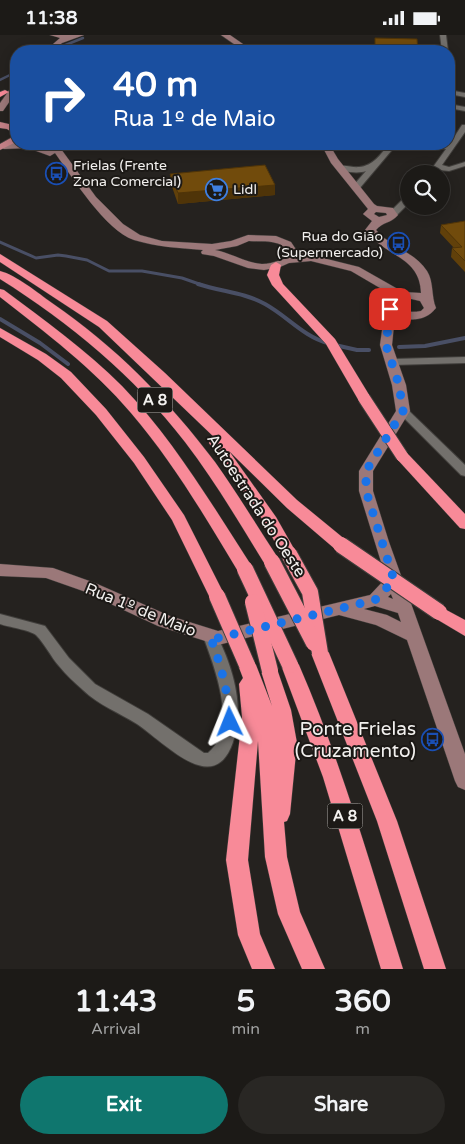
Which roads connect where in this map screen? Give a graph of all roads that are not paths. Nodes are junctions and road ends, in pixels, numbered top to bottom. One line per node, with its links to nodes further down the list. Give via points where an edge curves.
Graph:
1 (55, 35): 4 (street); 5 (street)
2 (80, 35): 4 (street)
3 (225, 35): 7 (street)
4 (68, 37): 6 (street)
5 (46, 45)
6 (55, 45)
7 (240, 45)
8 (3, 93): 10 (street)
9 (10, 95): 11 (street)
10 (0, 99)
11 (0, 109)
12 (465, 127): 13 (street)
13 (455, 140)
14 (45, 150): 33 (street, via 84,201 111,229 127,240 152,248 216,253)
15 (56, 150): 30 (street, via 93,199 119,226 136,237 174,245 212,247)
16 (329, 150): 22 (street)
17 (387, 150): 19 (street)
18 (448, 150): 21 (street)
19 (376, 162): 22 (street, via 361,170); 24 (street)
20 (465, 164): 23 (street)
21 (438, 165)
22 (340, 168): 24 (street)
23 (450, 169)
24 (356, 187): 27 (street, via 364,201)
25 (400, 205): 27 (street)
26 (400, 206): 28 (street)
27 (378, 209): 28 (street); 29 (street, via 368,214)
28 (393, 213): 29 (street, via 390,219)
29 (378, 220): 36 (street, via 370,230 376,239 421,269)
30 (233, 244): 32 (street, via 248,237 268,237 282,241); 33 (street, via 229,254)
31 (0, 257): 46 (highway, via 103,324)
32 (284, 258): 33 (street, via 252,266); 35 (street, via 315,259 355,269); 49 (highway, bridge, via 273,275 278,285 330,342 402,456)
33 (233, 259)
34 (0, 274): 61 (highway, Autoestrada do Oeste / A 8, bridge, via 60,314 100,346 176,422 210,465 272,562)
35 (370, 277): 38 (street); 40 (street)
36 (426, 283): 38 (street); 39 (street)
37 (0, 293): 50 (highway, A 8, via 80,353 118,391 185,473)
38 (404, 295): 39 (street); 40 (street, via 392,298)
39 (427, 300): 41 (street, via 429,311)
40 (390, 307): 41 (street, via 399,314); 43 (street)
41 (412, 316): 43 (street, via 394,325)
42 (0, 332): 62 (highway, bridge, via 66,375 139,460 179,519)
43 (386, 345): 45 (street)
44 (465, 360): 45 (street)
45 (392, 362): 47 (street)
46 (174, 391): 58 (highway, bridge, via 292,504 341,545); 61 (highway, bridge, via 227,457 271,521 310,592)
47 (403, 411): 48 (street); 52 (street, via 366,471 366,491)
48 (465, 472)
49 (465, 523)
50 (245, 569): 64 (highway, bridge, via 282,710 287,743); 67 (highway, A 8, bridge, via 301,691 350,829)
51 (0, 570): 59 (street, Rua 1º de Maio, via 46,572 89,587 164,621)
52 (394, 580): 53 (street); 55 (street)
53 (375, 600): 54 (street, Rua 1º de Maio); 55 (street)
54 (340, 609): 57 (street, Rua 1º de Maio); 59 (street, Rua 1º de Maio, via 218,638)
55 (405, 609): 57 (street); 60 (street)
56 (0, 619): 59 (street, via 40,630 64,662 90,688 142,719 197,759 207,761 215,757 226,743 230,722 229,697)
57 (381, 620): 60 (street, Rua 1º de Maio)
58 (465, 629)
59 (210, 636)
60 (414, 636): 63 (street)
61 (320, 653): 68 (highway, Autoestrada do Oeste / A 8, via 387,821)
62 (247, 665): 64 (highway, via 266,716); 65 (highway, via 251,717 238,860 249,935)
63 (465, 781)
64 (276, 857): 66 (highway, via 289,914)
65 (264, 969)
66 (314, 969)
67 (392, 969)
68 (435, 969)

